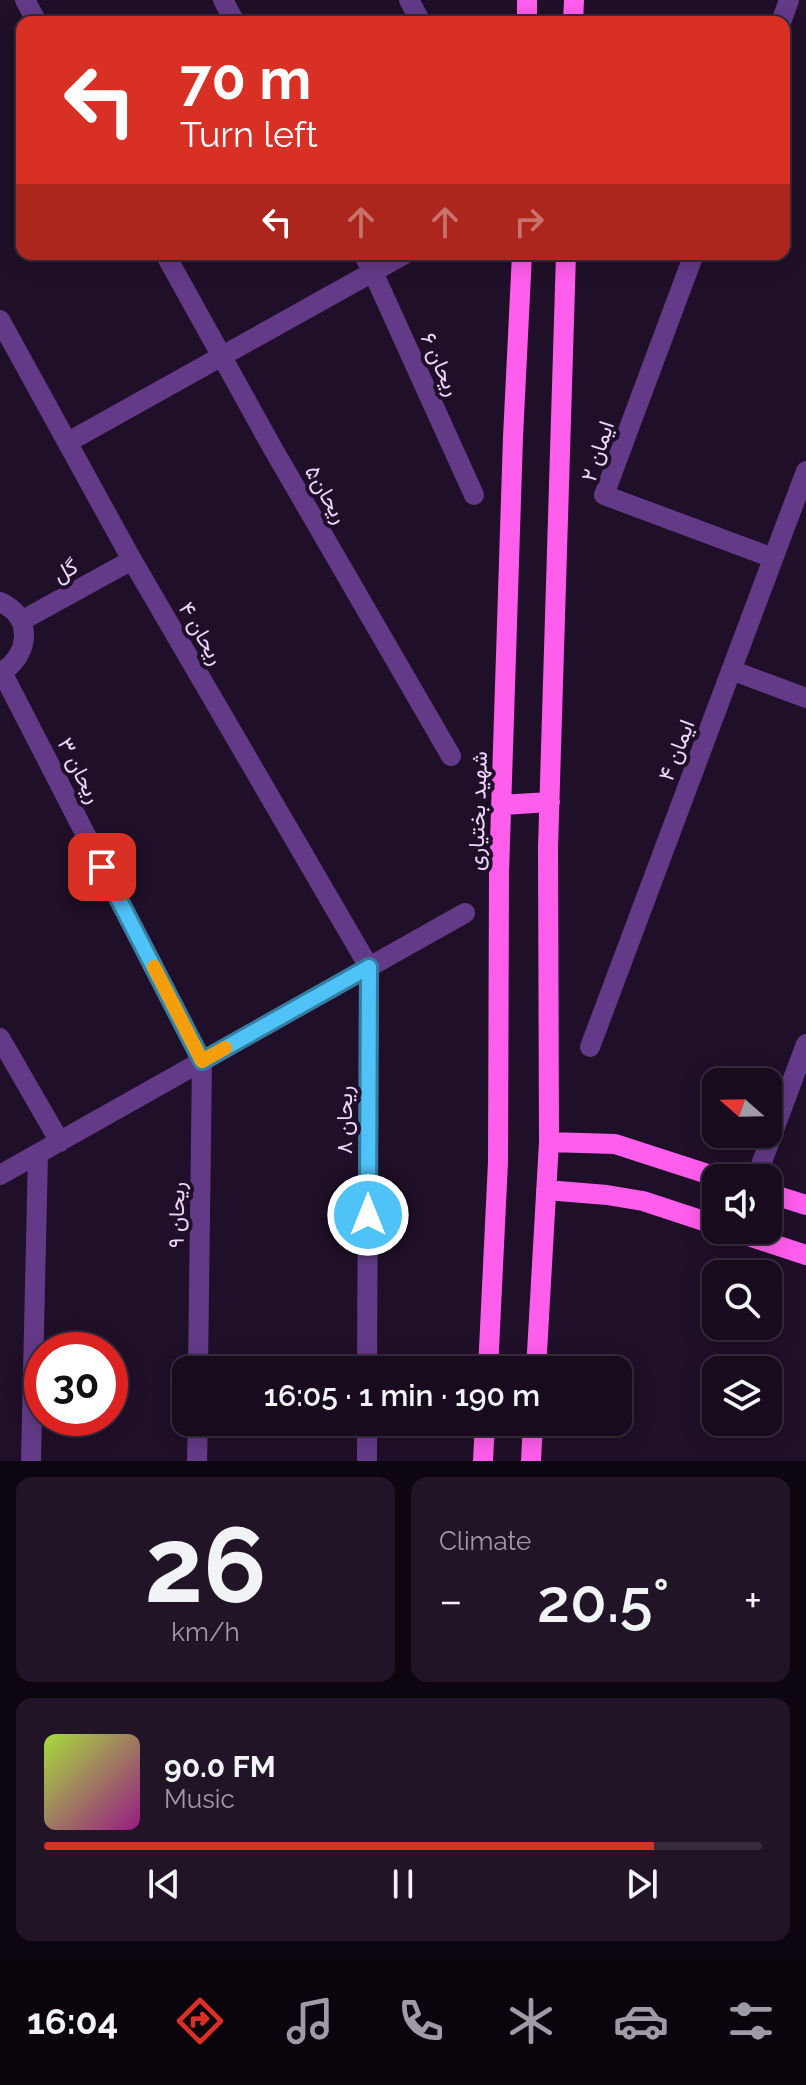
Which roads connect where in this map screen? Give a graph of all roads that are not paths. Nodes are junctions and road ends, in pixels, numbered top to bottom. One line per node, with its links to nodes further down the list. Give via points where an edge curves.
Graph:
1 (168, 260): 7 (street, ریحان۵)
2 (522, 260): 20 (main road, شهید بختیاری)
3 (566, 260): 19 (main road)
4 (692, 260): 11 (street, ایمان ۲, via 604,495)
5 (368, 263): 7 (street); 10 (street, ریحان ۶)
6 (0, 320): 8 (street, ریحان ۴)
7 (222, 356): 8 (street); 18 (street, ریحان۵)
8 (68, 442): 12 (street, ریحان ۴)
9 (806, 471): 11 (street, ایمان ۴)
10 (474, 495)
11 (773, 558): 15 (street, ایمان ۴)
12 (132, 560): 14 (street, گل); 22 (street, ریحان ۴)
13 (0, 602): 14 (street)
14 (21, 621): 16 (street, via 19,656)
15 (731, 670): 17 (street); 25 (street, ایمان ۴)
16 (1, 673): 26 (street, ریحان ۳)
17 (806, 698)
18 (451, 756)
19 (550, 802): 20 (main road); 28 (main road)
20 (502, 805): 41 (main road, شهید بختیاری, via 498,1162)
21 (465, 913): 22 (street)
22 (369, 967): 26 (street); 40 (street, ریحان ۸)
23 (0, 1038): 27 (street)
24 (806, 1044): 30 (street)
25 (590, 1047)
26 (202, 1061): 27 (street); 39 (street, ریحان ۹)
27 (60, 1142): 29 (street)
28 (549, 1142): 31 (main road, via 615,1144); 33 (main road)
29 (38, 1154): 32 (street); 47 (street)
30 (761, 1164)
31 (702, 1172)
32 (0, 1175)
33 (546, 1190): 36 (main road, via 643,1201); 42 (main road)
34 (782, 1197): 35 (main road)
35 (806, 1205)
36 (702, 1220)
37 (773, 1244): 38 (main road)
38 (806, 1255)
39 (198, 1356)
40 (367, 1356)
41 (489, 1356)
42 (537, 1356)
43 (198, 1436): 48 (street)
44 (367, 1436): 49 (street)
45 (484, 1436): 50 (main road)
46 (532, 1436): 51 (main road)
47 (31, 1461)
48 (197, 1461)
49 (367, 1461)
50 (483, 1461)
51 (531, 1461)

